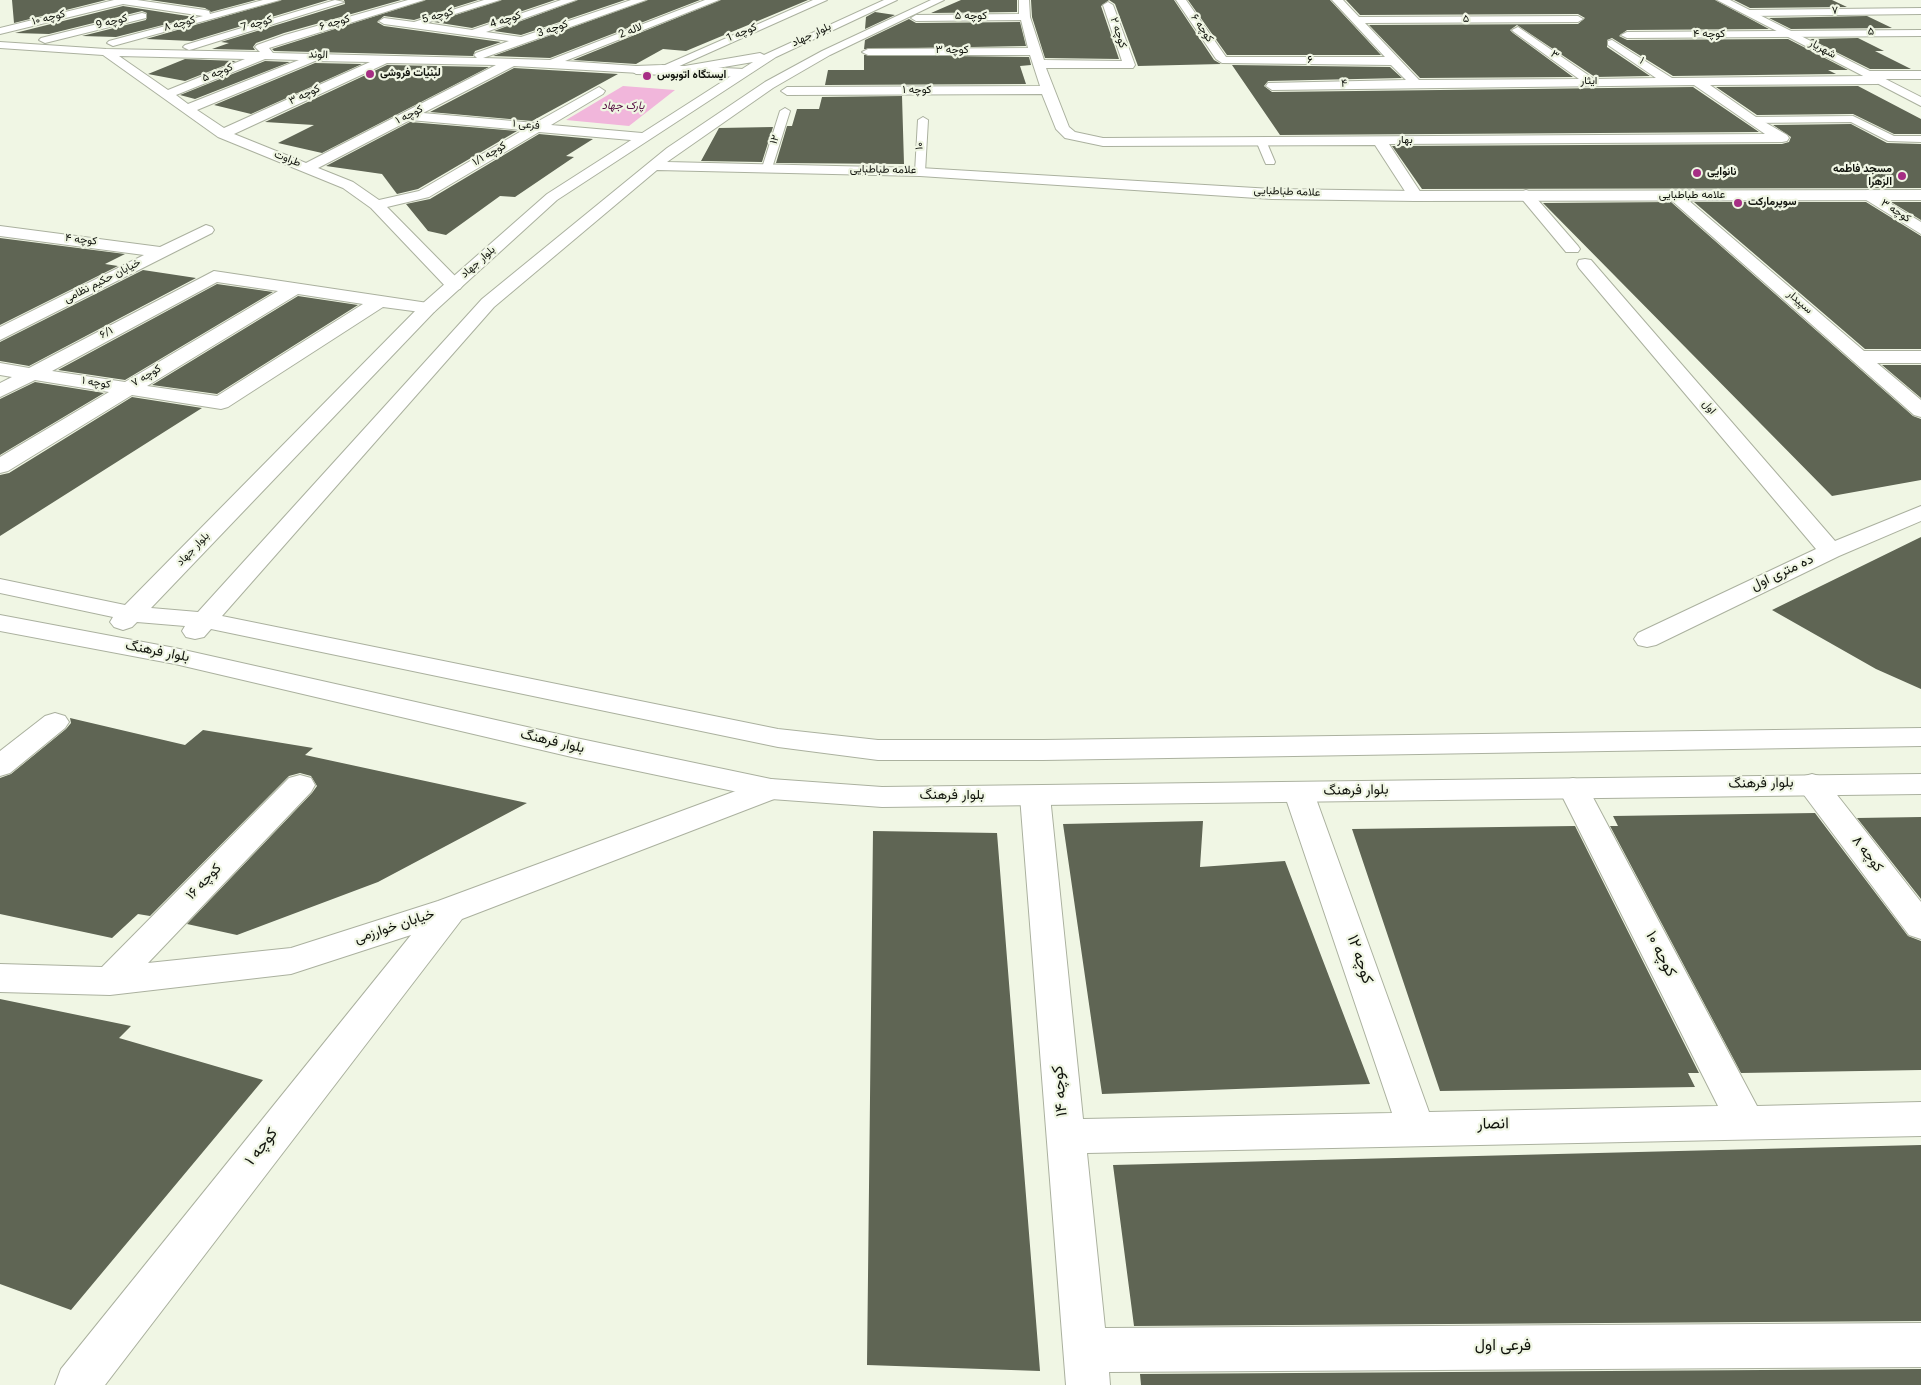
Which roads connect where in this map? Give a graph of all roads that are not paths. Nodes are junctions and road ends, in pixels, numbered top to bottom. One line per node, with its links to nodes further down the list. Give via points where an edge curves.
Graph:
1 (121, 0): 23 (street); 35 (street, کوچه ۱۰)
2 (204, 0): 23 (street, کوچه 9)
3 (275, 0): 28 (street, کوچه ۸)
4 (326, 0): 50 (street, کوچه 7, via 343,2 196,44)
5 (419, 0): 24 (street, کوچه ۶)
6 (495, 0): 34 (street, کوچه 5)
7 (546, 0): 17 (street)
8 (641, 0): 44 (street, کوچه 3)
9 (714, 0): 61 (street, لاله 2)
10 (822, 0): 62 (street, کوچه 1)
11 (892, 0): 52 (street, بلوار جهاد)
12 (939, 0): 71 (street, بلوار جهاد)
13 (1024, 0): 29 (street, بهار)
14 (1182, 0): 56 (street, کوچه ۶)
15 (1722, 0): 27 (street, شهریار)
16 (1849, 0): 26 (street)
17 (567, 1): 40 (street, کوچه 4)
18 (1338, 1): 19 (street); 32 (street)
19 (1358, 2)
20 (364, 5): 24 (street)
21 (1108, 5): 60 (street, کوچه ۲)
22 (1558, 6): 31 (street)
23 (172, 8): 28 (street); 42 (street, کوچه 9)
24 (389, 9): 51 (street, کوچه ۶, via 262,47)
25 (1921, 11): 26 (street, ۷)
26 (1876, 12): 27 (street, ۷)
27 (1750, 13): 41 (street, شهریار)
28 (217, 15): 48 (street, کوچه ۸)
29 (1025, 17): 30 (street, کوچه ۵); 54 (street, بهار)
30 (916, 18)
31 (1578, 19): 32 (street, ۵); 36 (street)
32 (1354, 20): 58 (street)
33 (384, 21): 34 (street)
34 (411, 25): 40 (street)
35 (17, 26): 37 (street, کوچه ۱۰); 42 (street)
36 (1590, 27)
37 (2, 29)
38 (1518, 30): 68 (street, ۳)
39 (1921, 33): 41 (street, ۵)
40 (470, 34): 44 (street)
41 (1791, 34): 43 (street, کوچه ۴); 66 (street, شهریار)
42 (66, 35): 47 (street, کوچه 9); 48 (street)
43 (1628, 35)
44 (523, 40): 57 (street, کوچه 3)
45 (1612, 43): 69 (street, ۱)
46 (0, 45): 47 (street, الوند)
47 (20, 47): 48 (street, الوند, via 85,50)
48 (110, 47): 50 (street, الوند); 76 (street, طراوت)
49 (868, 52): 54 (street, کوچه ۳)
50 (178, 53): 51 (street, الوند)
51 (268, 54): 53 (street, الوند); 76 (street, کوچه ۵)
52 (772, 55): 65 (street, بلوار جهاد); 67 (street)
53 (318, 56): 55 (street, الوند); 79 (street)
54 (1038, 57): 60 (street, کوچه ۳, via 1129,65); 74 (street, بهار)
55 (388, 58): 57 (street, الوند); 85 (street, کوچه ۳)
56 (1223, 59): 58 (street, ۶)
57 (464, 60): 59 (street, الوند)
58 (1393, 61): 72 (street)
59 (512, 62): 61 (street, الوند); 81 (street, کوچه ۱)
60 (1126, 62)
61 (547, 63): 63 (street, الوند)
62 (662, 69): 63 (street, الوند); 67 (street, الوند)
63 (636, 70): 67 (street, الوند)
64 (1921, 75): 66 (street)
65 (738, 77): 67 (street, الوند); 71 (street, کوچه ۱); 78 (street, بلوار جهاد)
66 (1874, 77): 70 (street, ایثار); 77 (street, شهریار)
67 (687, 79): 78 (street)
68 (1591, 82): 69 (street, ایثار); 72 (street, ایثار)
69 (1670, 82): 70 (street, ایثار)
70 (1696, 82): 83 (street, بهار)
71 (780, 84): 74 (street, کوچه ۱); 91 (street, بلوار جهاد)
72 (1416, 84): 73 (street, ۴)
73 (1272, 86)
74 (1047, 90): 89 (street, بهار, via 1063,129 1070,135 1088,140)
75 (599, 91): 84 (street, کوچه ۱/۱)
76 (168, 94): 79 (street, طراوت)
77 (1921, 102)
78 (691, 106): 86 (street, بلوار جهاد)
79 (189, 108): 85 (street, طراوت)
80 (785, 111): 93 (lane, ۱۲)
81 (410, 116): 84 (street, فرعی ۱); 92 (street, کوچه ۱)
82 (922, 120): 94 (lane, ۱۰)
83 (1751, 120): 87 (lane, via 1853,119 1892,139); 88 (street, بهار, via 1782,138)
84 (538, 127): 86 (street, فرعی ۱); 100 (street, کوچه ۱/۱, via 424,194)
85 (223, 134): 92 (street, طراوت)
86 (642, 136): 105 (street, بلوار جهاد, via 552,197)
87 (1921, 138)
88 (1380, 141): 89 (street, بهار); 98 (street)
89 (1262, 143): 90 (lane)
90 (1270, 162)
91 (654, 166): 93 (street, علامه طباطبایی); 122 (street, بلوار جهاد, via 488,303)
92 (308, 168): 100 (street, طراوت, via 348,185)
93 (767, 168): 94 (street, علامه طباطبایی)
94 (920, 172): 98 (street, علامه طباطبایی, via 1272,194)
95 (1526, 195): 98 (street, علامه طباطبایی); 99 (street, علامه طباطبایی); 119 (street, اول)
96 (1868, 195): 97 (street, علامه طباطبایی); 99 (street, علامه طباطبایی); 101 (street, کوچه ۳)
97 (1921, 195)
98 (1415, 196)
99 (1675, 196): 110 (street, سپیدار)
100 (376, 205): 105 (street, طراوت)
101 (1921, 229)
102 (206, 230): 104 (street, خیابان حکیم نظامی)
103 (1, 232): 104 (street, کوچه ۴)
104 (162, 252): 109 (street, خیابان حکیم نظامی, via 35,316)
105 (454, 285): 108 (street, بلوار جهاد)
106 (294, 289): 107 (street); 113 (street, ۶/۱, via 214,276); 114 (street, کوچه ۷)
107 (378, 302): 108 (street); 114 (street, کوچه ۱, via 221,403)
108 (428, 308): 121 (street, بلوار جهاد)
109 (6, 325)
110 (1861, 357): 111 (street); 116 (street, سپیدار)
111 (1921, 357)
112 (0, 369): 113 (street, کوچه ۱)
113 (31, 374): 114 (street, کوچه ۱); 115 (street, ۶/۱)
114 (128, 389): 117 (street, کوچه ۷)
115 (0, 391)
116 (1921, 411)
117 (0, 466)
118 (1921, 513): 119 (street, ده متری اول)
119 (1831, 551): 124 (street, ده متری اول)
120 (0, 586): 121 (street)
121 (133, 614): 122 (street); 125 (street, بلوار جهاد)
122 (204, 620): 126 (street, بلوار جهاد); 128 (street, via 778,738 878,750)
123 (0, 624): 125 (street, بلوار فرهنگ)
124 (1647, 639)
125 (99, 643): 126 (street, بلوار فرهنگ)
126 (175, 656): 134 (street, بلوار فرهنگ, via 566,746)
127 (55, 722): 129 (street)
128 (1921, 737)
129 (0, 766)
130 (1812, 784): 131 (street, بلوار فرهنگ); 133 (street, بلوار فرهنگ); 138 (street, کوچه ۸)
131 (1921, 784)
132 (300, 785): 140 (street, کوچه ۱۶)
133 (1573, 788): 135 (street, بلوار فرهنگ); 142 (street, کوچه ۱۰)
134 (771, 789): 136 (street, بلوار فرهنگ, via 882,797); 137 (street, خیابان خوارزمی)
135 (1299, 793): 136 (street, بلوار فرهنگ); 143 (street, کوچه ۱۲)
136 (1035, 796): 144 (street, کوچه ۱۴)
137 (450, 910): 140 (street, خیابان خوارزمی, via 291,961); 147 (street, کوچه ۱)
138 (1921, 926)
139 (0, 978): 140 (street, خیابان خوارزمی)
140 (110, 981)
141 (1921, 1119): 142 (street, انصار)
142 (1745, 1121): 143 (street, انصار)
143 (1416, 1128): 144 (street, انصار)
144 (1066, 1136): 146 (street, کوچه ۱۴)
145 (1921, 1345): 146 (street, فرعی اول)
146 (1087, 1368)
147 (77, 1385)

